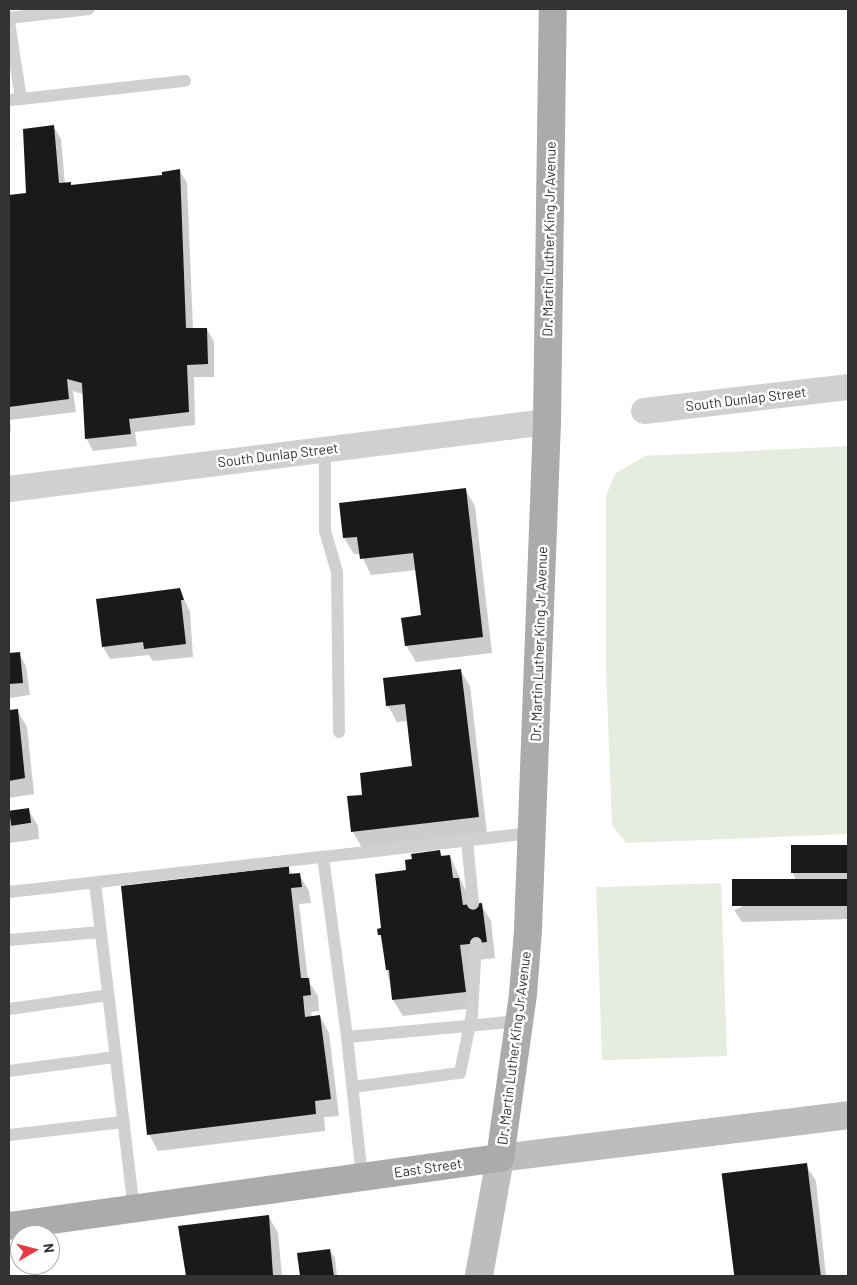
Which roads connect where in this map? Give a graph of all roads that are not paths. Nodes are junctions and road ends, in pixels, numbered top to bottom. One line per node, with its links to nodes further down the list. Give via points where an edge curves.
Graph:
1 (88, 9): 3 (lane)
2 (553, 9): 9 (main road, Dr. Martin Luther King Jr Avenue)
3 (9, 18)
4 (9, 22): 6 (lane)
5 (185, 81): 6 (lane)
6 (15, 99)
7 (848, 387): 8 (street, South Dunlap Street)
8 (644, 411)
9 (547, 422): 10 (street, South Dunlap Street); 13 (main road, Dr. Martin Luther King Jr Avenue)
10 (325, 449): 11 (street, South Dunlap Street); 12 (lane, via 325,531 337,572)
11 (9, 489)
12 (339, 732)
13 (532, 833): 14 (lane); 24 (main road, Dr. Martin Luther King Jr Avenue, via 528,930)
14 (467, 840): 15 (lane); 18 (lane)
15 (323, 857): 16 (lane); 26 (lane)
16 (95, 883): 17 (lane); 19 (lane)
17 (9, 892)
18 (473, 904)
19 (101, 932): 20 (lane); 22 (lane)
20 (9, 940)
21 (476, 943): 25 (lane)
22 (108, 995): 23 (lane); 27 (lane)
23 (9, 1009)
24 (519, 1021): 25 (lane); 33 (main road, Dr. Martin Luther King Jr Avenue)
25 (470, 1025): 26 (lane); 29 (lane, via 460,1073)
26 (347, 1037): 29 (lane)
27 (116, 1057): 28 (lane); 31 (lane)
28 (9, 1072)
29 (353, 1087): 34 (lane)
30 (848, 1116): 33 (street, East Street)
31 (124, 1122): 32 (lane); 35 (lane)
32 (9, 1135)
33 (500, 1158): 34 (main road, East Street); 37 (street, Dr. Martin Luther King Jr Avenue)
34 (362, 1178): 35 (main road, East Street)
35 (134, 1210): 36 (main road, East Street)
36 (9, 1226)
37 (479, 1276)

